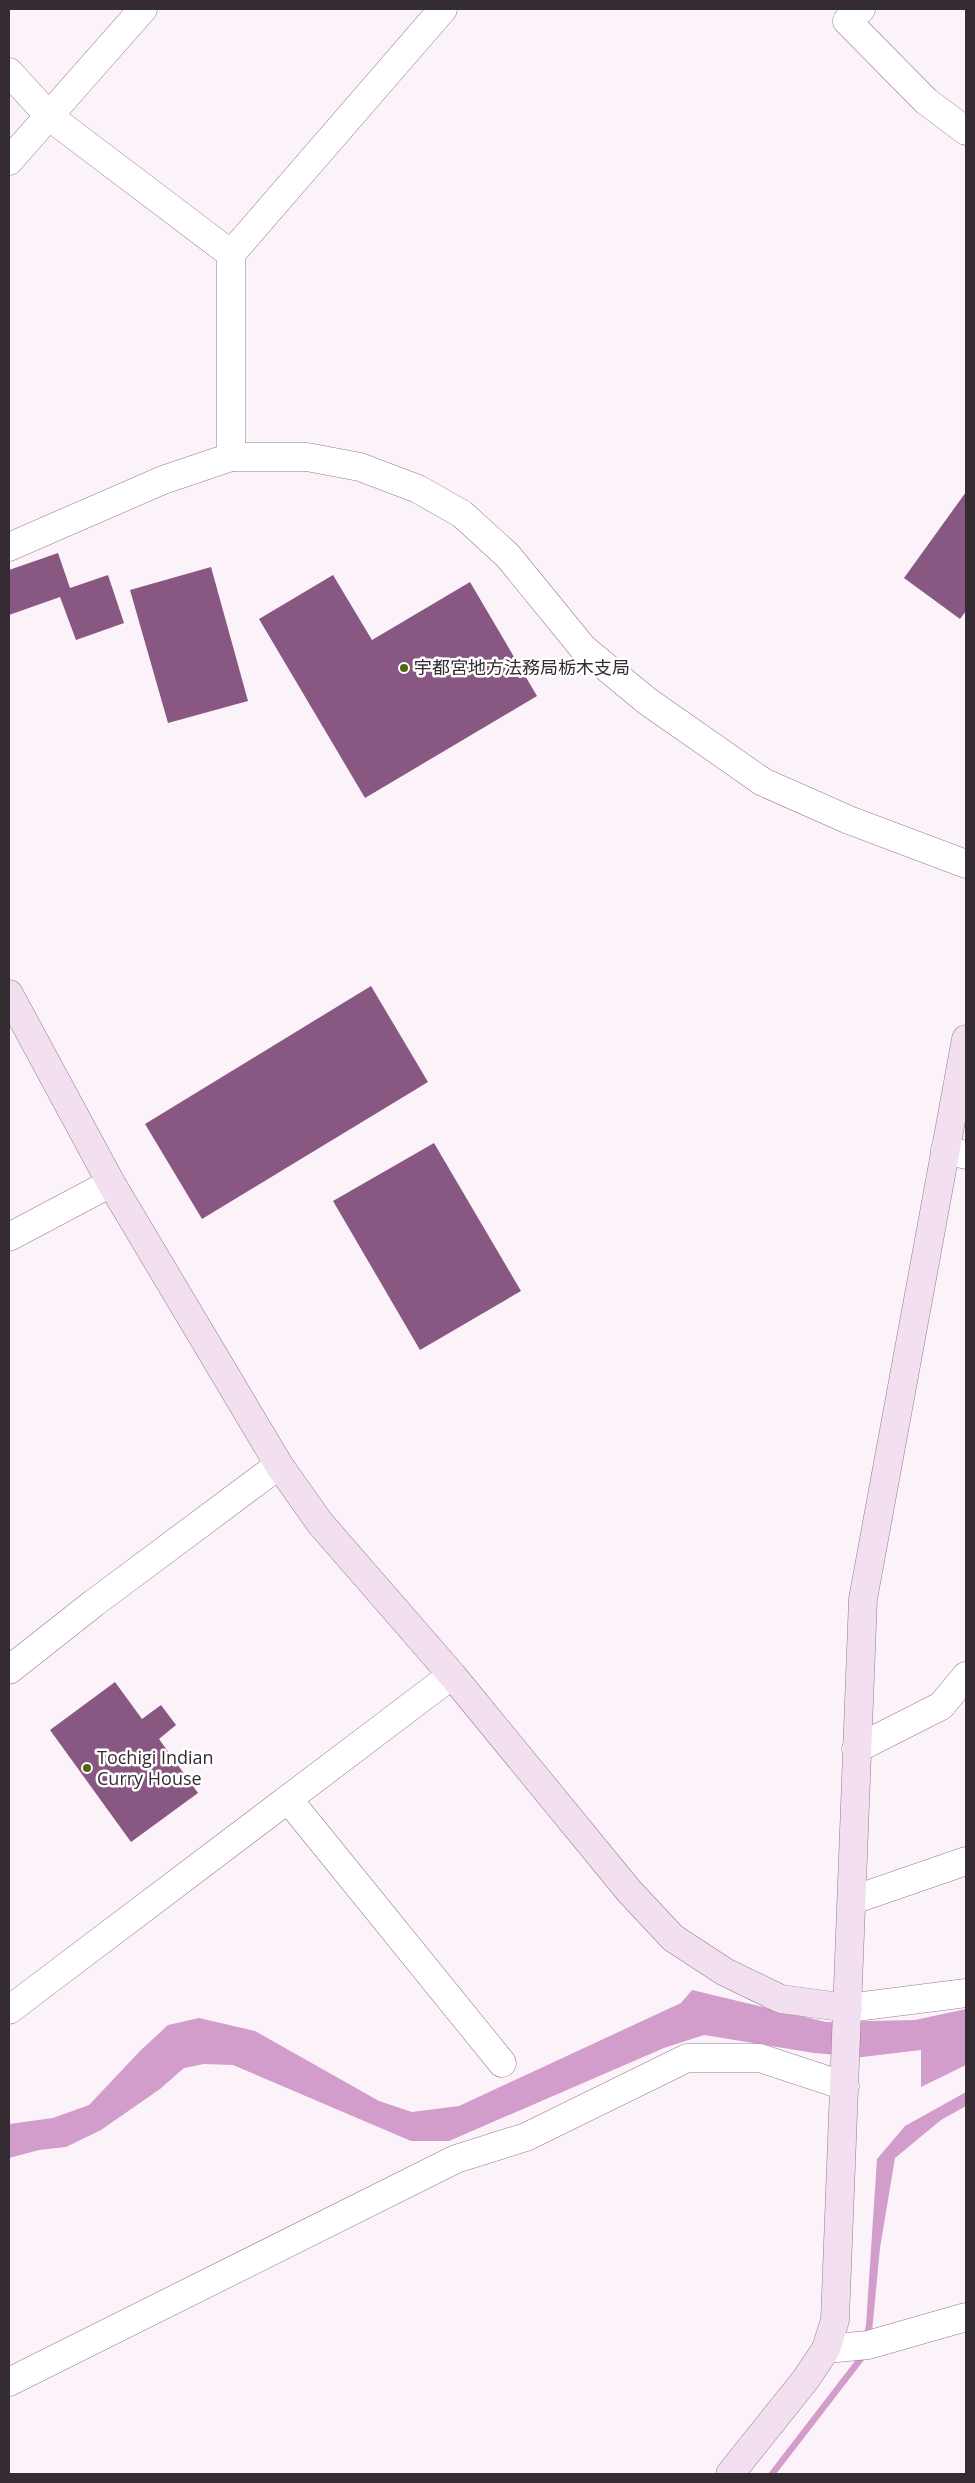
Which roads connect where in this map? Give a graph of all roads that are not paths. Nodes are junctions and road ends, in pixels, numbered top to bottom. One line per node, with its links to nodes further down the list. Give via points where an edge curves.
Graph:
1 (143, 9): 5 (street)
2 (443, 9): 8 (street)
3 (860, 9): 6 (street, via 847,21 926,101)
4 (9, 72): 5 (street)
5 (50, 117): 7 (street); 8 (street)
6 (966, 131)
7 (9, 162)
8 (231, 254): 9 (street)
9 (231, 457): 10 (street, via 163,480); 11 (street, via 307,457 360,467 418,489 462,514 508,556 583,648 647,701 763,782 849,820)
10 (9, 547)
11 (966, 864)
12 (9, 994): 15 (street)
13 (966, 1039): 14 (street)
14 (956, 1153): 21 (street, via 863,1599)
15 (111, 1183): 16 (street); 17 (street)
16 (9, 1237)
17 (280, 1465): 18 (street); 19 (street, via 320,1522)
18 (9, 1670)
19 (452, 1675): 22 (street); 26 (street, via 628,1891 673,1938 725,1972 781,1999)
20 (966, 1676): 21 (street, via 941,1706)
21 (856, 1749): 24 (street)
22 (288, 1799): 27 (street); 28 (street)
23 (966, 1861): 24 (street)
24 (853, 1900): 26 (street)
25 (966, 1993): 26 (street)
26 (848, 2008): 29 (street)
27 (9, 2010)
28 (502, 2062)
29 (845, 2086): 31 (street, via 835,2320); 32 (street, via 760,2058 687,2058 526,2137 456,2159)
30 (966, 2317): 31 (street, via 868,2345)
31 (826, 2349): 33 (street)
32 (9, 2382)
33 (730, 2474)

